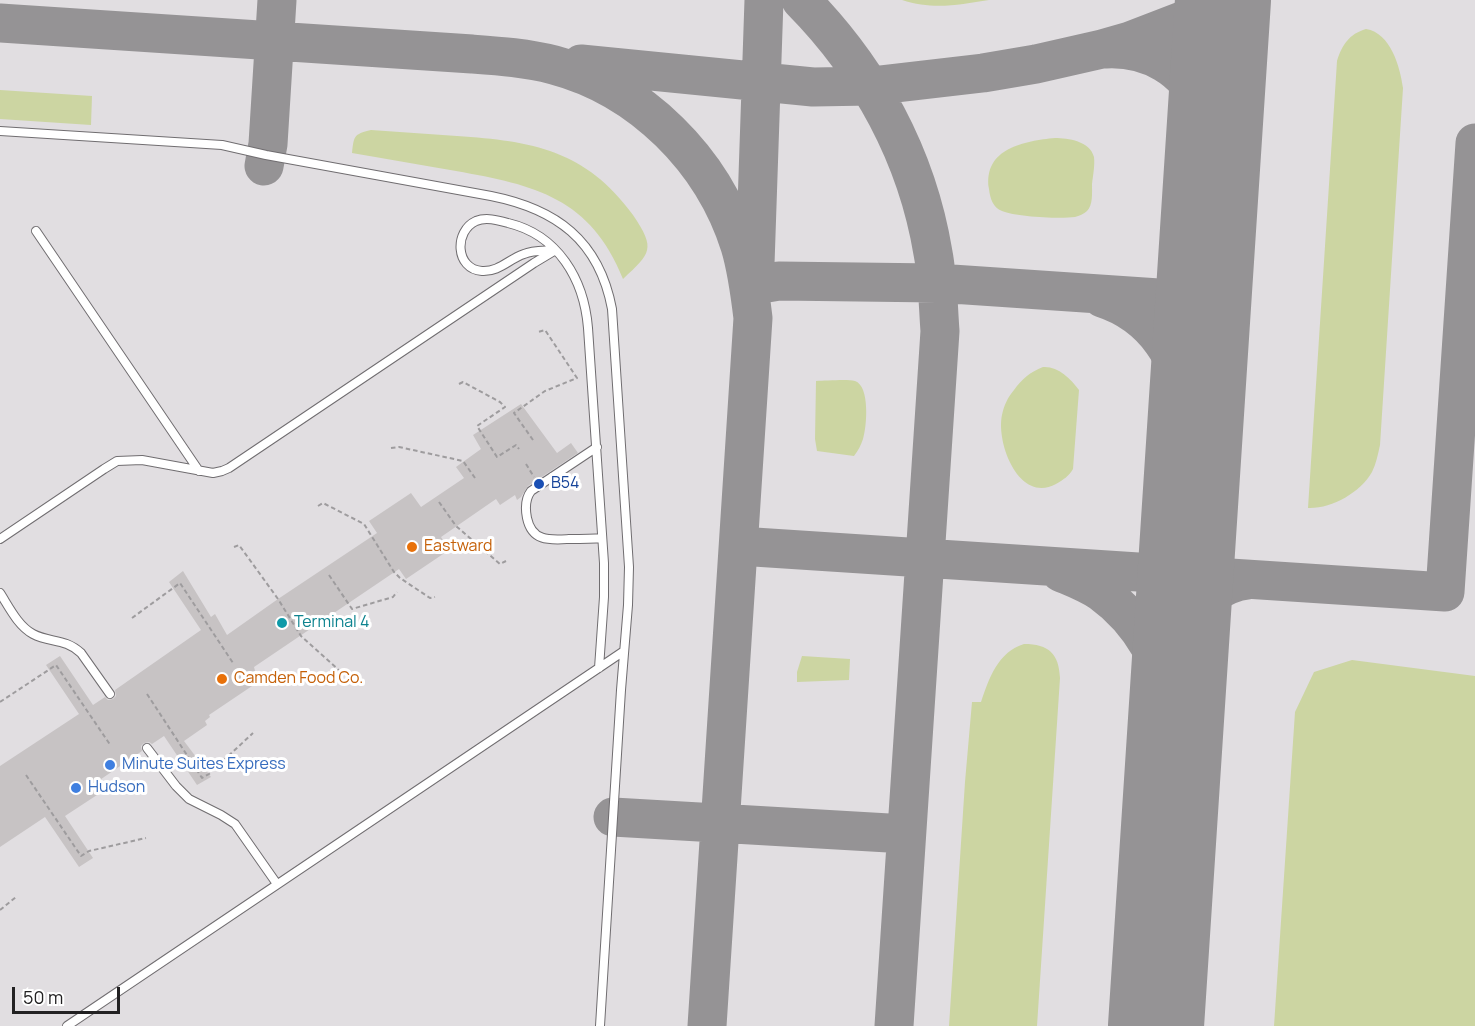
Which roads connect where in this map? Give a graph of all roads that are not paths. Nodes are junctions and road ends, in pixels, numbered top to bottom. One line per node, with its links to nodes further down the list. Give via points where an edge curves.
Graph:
1 (0, 131): 9 (lane, via 222,145 506,199 561,223 597,264 612,309 629,567)
2 (36, 231): 5 (lane)
3 (555, 250): 3 (lane, via 537,234 487,219 469,225 460,244 466,263 485,272 524,254); 4 (lane, via 578,281 586,304); 5 (lane, via 234,465 213,473)
4 (597, 447): 6 (lane); 6 (lane, via 531,491 526,509 531,529 541,538)
5 (199, 471): 7 (lane, via 142,460 117,461)
6 (602, 538): 10 (lane, via 604,597)
7 (0, 539)
8 (0, 593): 11 (lane, via 27,630 81,653)
9 (624, 651): 10 (lane); 15 (lane)
10 (599, 668): 13 (lane)
11 (110, 694)
12 (147, 748): 13 (lane, via 189,799 235,824)
13 (277, 884): 14 (lane)
14 (67, 1026)
15 (600, 1026)

